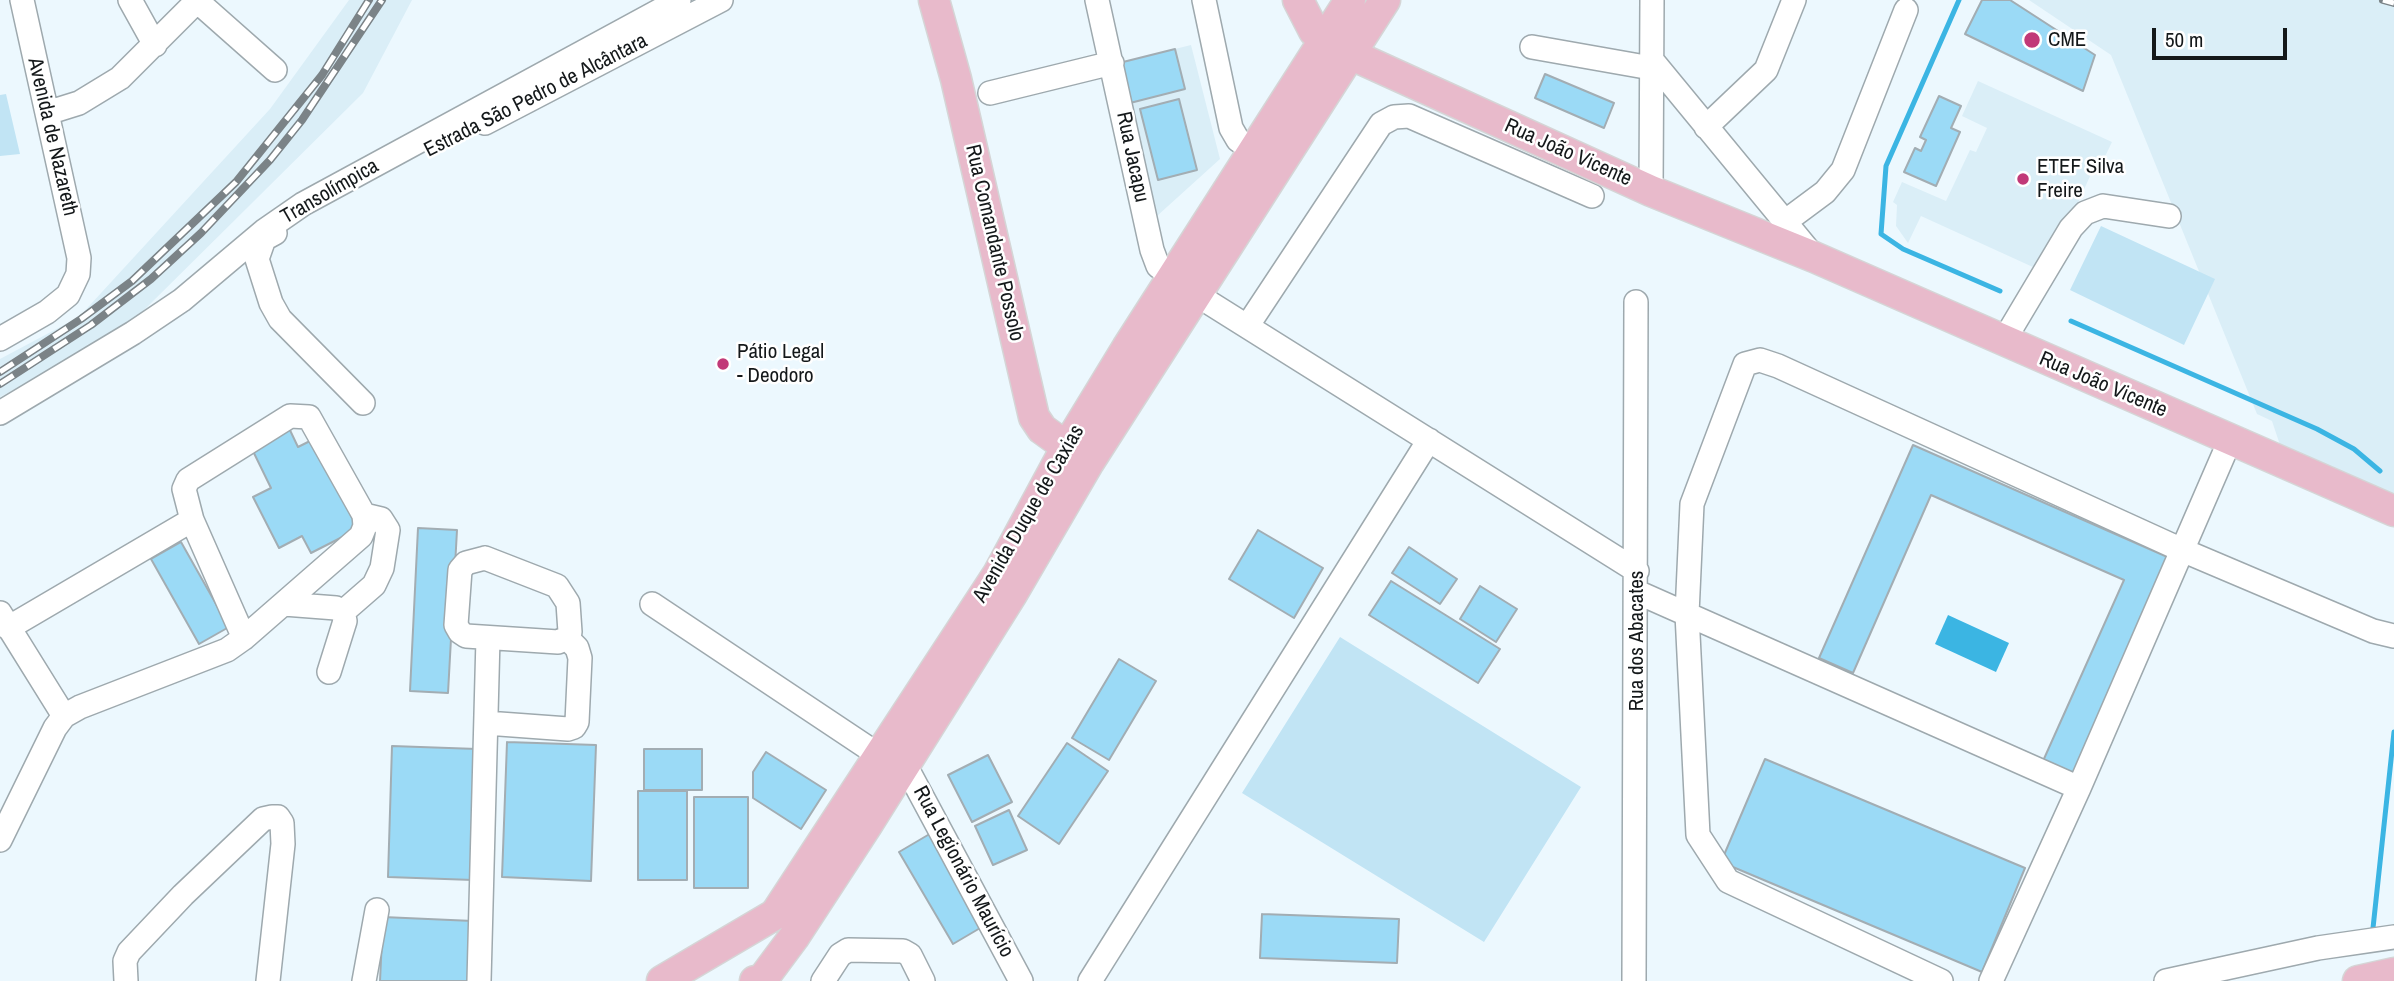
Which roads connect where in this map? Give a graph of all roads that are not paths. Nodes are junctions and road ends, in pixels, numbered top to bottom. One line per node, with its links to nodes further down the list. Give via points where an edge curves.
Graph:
1 (130, 0): 15 (street)
2 (678, 0): 36 (street, Transolímpica, via 303,204 182,300)
3 (722, 0): 35 (street, Estrada São Pedro de Alcântara, via 264,239 257,259 280,319)
4 (934, 0): 39 (main road, Rua Comandante Possolo, via 1032,408 1042,429)
5 (1097, 0): 18 (street, Rua Jacapu)
6 (1204, 0): 24 (street, via 1231,128 1238,140)
7 (1298, 0): 17 (main road, via 1308,23)
8 (1350, 0): 17 (main road, Avenida Duque de Caxias)
9 (1385, 0): 17 (main road, Avenida Duque de Caxias)
10 (1652, 0): 19 (street)
11 (1794, 0): 23 (street, via 1766,69)
12 (24, 1): 22 (street, Avenida de Nazareth)
13 (197, 1): 15 (street); 20 (street)
14 (1906, 10): 28 (street, via 1843,170 1825,192)
15 (155, 45): 22 (street, via 101,90)
16 (1532, 47): 19 (street)
17 (1338, 48): 24 (main road, Avenida Duque de Caxias); 25 (main road, Rua João Vicente)
18 (1112, 63): 21 (street); 30 (street, Rua Jacapu, via 1152,250 1158,266)
19 (1651, 64): 23 (street, Rua João Vicente); 25 (street)
20 (275, 69)
21 (990, 93)
22 (47, 113): 33 (street, Avenida de Nazareth, via 78,246 78,274 68,295)
23 (1706, 127): 28 (street, Rua João Vicente)
24 (1266, 160): 30 (main road, Avenida Duque de Caxias)
25 (1651, 191): 29 (main road, Rua João Vicente)
26 (1592, 196): 32 (street, via 1409,116 1394,117 1381,124)
27 (2169, 216): 34 (street, via 2103,206 2085,213 2071,228)
28 (1786, 221): 29 (street, Rua João Vicente)
29 (1814, 257): 34 (main road, Rua João Vicente)
30 (1185, 287): 32 (street); 39 (main road, Avenida Duque de Caxias)
31 (1636, 302): 44 (street, Rua dos Abacates)
32 (1248, 325): 37 (street)
33 (0, 339)
34 (2003, 342): 38 (main road, Rua João Vicente)
35 (363, 403)
36 (0, 413)
37 (1429, 440): 44 (street); 73 (street)
38 (2230, 440): 40 (main road, Rua João Vicente); 43 (street)
39 (1077, 455): 57 (main road, Avenida Duque de Caxias, via 998,574)
40 (2394, 510)
41 (364, 515): 42 (street, via 309,417 299,415 290,416 188,480 185,498); 45 (street, via 361,537); 47 (street, via 381,519 388,530 382,568 374,585)
42 (192, 520): 49 (street); 51 (street)
43 (2182, 550): 48 (street, via 1760,360 1745,364 1692,504); 50 (street); 58 (street)
44 (1637, 581): 48 (street); 74 (street, Rua dos Abacates)
45 (284, 604): 47 (street); 51 (street)
46 (653, 604): 57 (street)
47 (343, 612): 54 (street, via 345,621)
48 (1687, 614): 58 (street); 75 (street, via 1698,835 1728,881)
49 (4, 620): 55 (street)
50 (2389, 635)
51 (244, 638): 55 (street, via 227,650)
52 (488, 638): 53 (street, via 558,642); 53 (street, via 466,636 456,625 460,570 466,563 485,558 557,586 568,603); 56 (street)
53 (567, 638): 56 (street, via 580,658 578,722 574,727)
54 (329, 672)
55 (64, 716): 59 (street)
56 (486, 723): 67 (street)
57 (892, 760): 61 (main road, Avenida Duque de Caxias); 69 (main road, Avenida Duque de Caxias, via 794,937); 72 (street, Rua Legionário Maurício)
58 (2079, 788): 76 (street)
59 (0, 840)
60 (377, 909): 66 (street)
61 (775, 915): 68 (main road, Avenida Duque de Caxias); 69 (main road, via 764,944)
62 (2394, 937): 77 (street, via 2318,948)
63 (2394, 973): 78 (main road)
64 (126, 981): 65 (street, via 125,961 130,952 262,819 278,817 283,844)
65 (268, 981)
66 (365, 981)
67 (479, 981)
68 (662, 981)
69 (761, 981)
70 (823, 981): 71 (street, via 848,950 903,951 910,955)
71 (923, 981)
72 (1021, 981)
73 (1090, 981)
74 (1634, 981)
75 (1941, 981)
76 (1991, 981)
77 (2166, 981)
78 (2358, 981)

